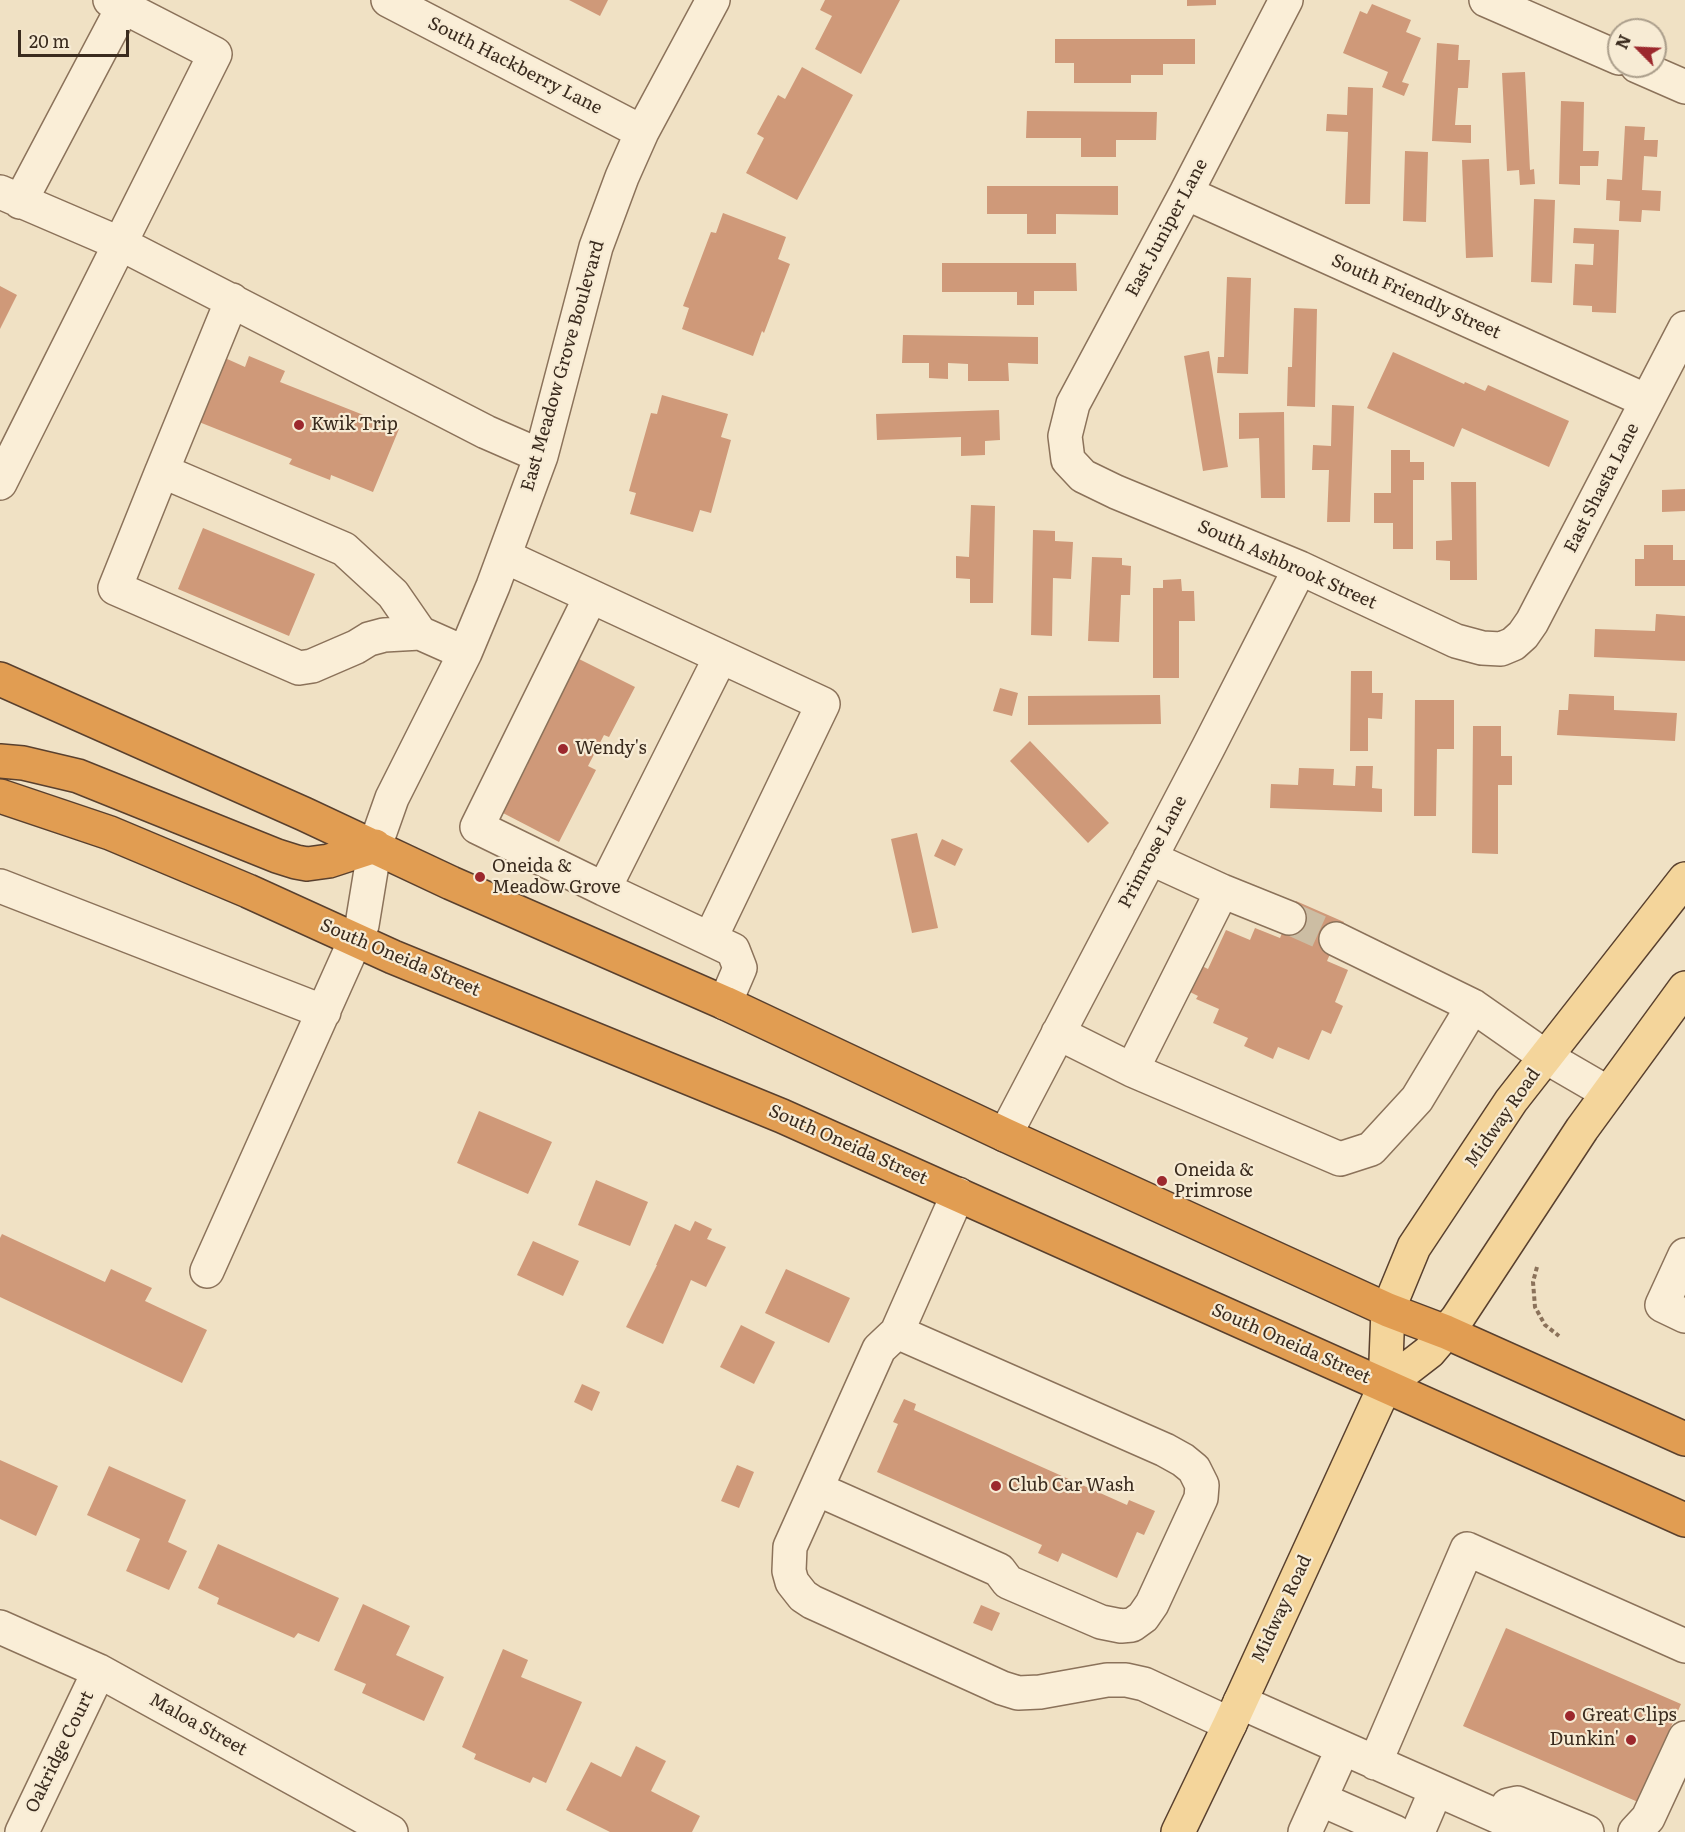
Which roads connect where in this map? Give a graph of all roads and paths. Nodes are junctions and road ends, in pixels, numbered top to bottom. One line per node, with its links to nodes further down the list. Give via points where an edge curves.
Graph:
1 (388, 0): 9 (street, South Hackberry Lane)
2 (713, 0): 9 (street, East Meadow Grove Boulevard)
3 (1286, 0): 10 (street, East Juniper Lane)
4 (1486, 0): 6 (street)
5 (116, 3): 11 (street); 12 (street, via 215,54)
6 (1607, 53)
7 (1664, 78): 8 (street)
8 (1685, 87)
9 (642, 132): 16 (street, East Meadow Grove Boulevard, via 596,247)
10 (1186, 193): 15 (street, South Friendly Street); 17 (street, East Juniper Lane, via 1073,404 1065,436)
11 (10, 197): 12 (street)
12 (121, 244): 13 (street); 19 (street)
13 (232, 300): 16 (street, via 486,432); 18 (street)
14 (1685, 328): 15 (street, East Shasta Lane)
15 (1647, 401): 24 (street, East Shasta Lane, via 1543,603)
16 (541, 456): 20 (street, East Meadow Grove Boulevard)
17 (1068, 460): 21 (street, South Ashbrook Street, via 1083,476 1116,492)
18 (162, 471): 23 (street, via 344,549 393,594); 23 (street, via 115,588 298,668 312,666 369,639)
19 (0, 483)
20 (504, 556): 22 (street); 25 (street, East Meadow Grove Boulevard)
21 (1300, 568): 24 (street, South Ashbrook Street, via 1456,641 1482,648 1502,649); 31 (street, Primrose Lane)
22 (590, 598): 26 (street); 34 (street, via 477,827)
23 (420, 633): 25 (street)
24 (1513, 644)
25 (465, 653): 30 (street, East Meadow Grove Boulevard, via 392,798)
26 (720, 658): 34 (street); 37 (street, via 823,705)
27 (0, 680): 30 (highway)
28 (0, 761): 30 (highway, via 39,766 86,779 296,862 328,861)
29 (0, 796): 39 (highway, South Oneida Street, via 110,833)
30 (375, 846): 39 (street, East Meadow Grove Boulevard, via 365,913); 41 (highway)
31 (1150, 858): 35 (street); 44 (street, Primrose Lane)
32 (1685, 879): 45 (main road, Midway Road)
33 (0, 886): 43 (street)
34 (604, 889): 37 (street)
35 (1222, 891): 36 (street); 46 (street)
36 (1288, 918)
37 (710, 939): 41 (street, via 734,951 740,968)
38 (1336, 939): 42 (street)
39 (356, 940): 43 (street, East Meadow Grove Boulevard); 49 (highway, South Oneida Street, via 693,1078)
40 (1685, 988): 47 (main road, Midway Road)
41 (725, 1003): 48 (highway)
42 (1473, 1006): 45 (street); 46 (street, via 1417,1100 1371,1149 1341,1159)
43 (324, 1012): 52 (street, East Meadow Grove Boulevard)
44 (1058, 1034): 46 (street); 48 (street, Primrose Lane)
45 (1546, 1057): 47 (street); 53 (main road, Midway Road, via 1511,1101 1414,1247)
46 (1132, 1070)
47 (1608, 1093): 56 (main road, Midway Road)
48 (1005, 1135): 53 (highway)
49 (958, 1194): 55 (street); 58 (highway, South Oneida Street)
50 (1685, 1255): 54 (street, via 1662,1305)
51 (1539, 1260): 57 (path, via 1533,1282 1535,1307 1545,1325)
52 (207, 1271)
53 (1388, 1310): 56 (highway); 58 (main road, Midway Road)
54 (1685, 1316)
55 (897, 1332): 60 (street, via 879,1349); 60 (street, via 1165,1450 1194,1469 1202,1485 1201,1498 1152,1604 1132,1624 1101,1623 1008,1582 999,1570)
56 (1446, 1332): 58 (main road, Midway Road, via 1429,1352); 59 (highway)
57 (1559, 1336)
58 (1385, 1386): 61 (highway, South Oneida Street); 65 (main road, Midway Road)
59 (1685, 1440)
60 (817, 1489): 65 (street, via 790,1547 789,1559 792,1582 812,1602 1018,1693 1126,1680)
61 (1685, 1520)
62 (0, 1627): 64 (street, Maloa Street)
63 (1685, 1646): 68 (street, via 1467,1549)
64 (99, 1671): 73 (street, Oakridge Court); 74 (street, Maloa Street)
65 (1235, 1713): 67 (street); 75 (main road, Midway Road)
66 (1685, 1738): 81 (street, via 1648,1818)
67 (1343, 1748): 68 (street); 71 (street)
68 (1375, 1762): 70 (street)
69 (1685, 1764): 82 (street)
70 (1436, 1790): 72 (street); 78 (street)
71 (1320, 1799): 76 (street); 77 (street)
72 (1483, 1811): 79 (street); 80 (street, via 1517,1803)
73 (22, 1832)
74 (391, 1832)
75 (1178, 1832)
76 (1305, 1832)
77 (1395, 1832)
78 (1418, 1832)
79 (1533, 1832)
80 (1587, 1832)
81 (1635, 1832)
82 (1655, 1832)

